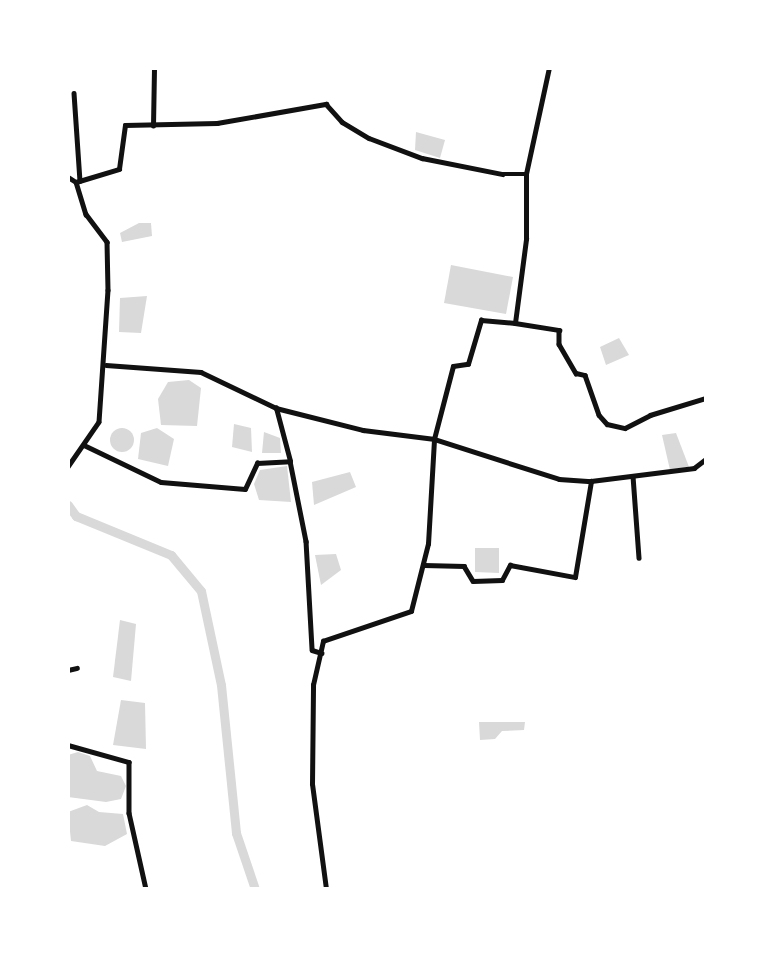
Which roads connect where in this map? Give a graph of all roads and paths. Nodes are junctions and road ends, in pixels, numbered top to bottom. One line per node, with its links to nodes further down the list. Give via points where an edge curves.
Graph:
1 (154, 68): 4 (street)
2 (548, 68): 5 (street)
3 (74, 93): 7 (street)
4 (153, 126): 5 (street, via 218,123 326,104 342,122 369,138 422,158 502,174); 7 (street, via 125,125 119,169)
5 (526, 174): 8 (street, via 526,239)
6 (68, 177): 7 (street)
7 (78, 181): 9 (street, via 86,214 107,242)
8 (515, 323): 10 (street, via 559,330 559,344 576,373 585,375 599,415 607,424 625,428 650,415); 12 (street, via 481,320 468,364 453,366)
9 (106, 365): 11 (street, via 201,372); 13 (street, via 99,422)
10 (706, 398)
11 (276, 408): 12 (street, via 363,430); 15 (street)
12 (434, 439): 18 (street, via 559,479); 20 (street)
13 (84, 445): 15 (street, via 161,482 245,489 257,463); 16 (street)
14 (706, 459): 17 (street, via 694,468)
15 (290, 461): 21 (street, via 306,541 312,650)
16 (68, 467)
17 (633, 475): 18 (street); 19 (street)
18 (591, 481): 20 (street, via 575,577 510,565 502,580 473,581 464,566)
19 (639, 558)
20 (424, 565): 21 (street, via 411,611 323,641)
21 (322, 653): 26 (street, via 313,685 312,784)
22 (77, 668): 23 (street)
23 (68, 670)
24 (68, 745): 25 (street, via 129,762 129,813)
25 (146, 889)
26 (326, 889)

